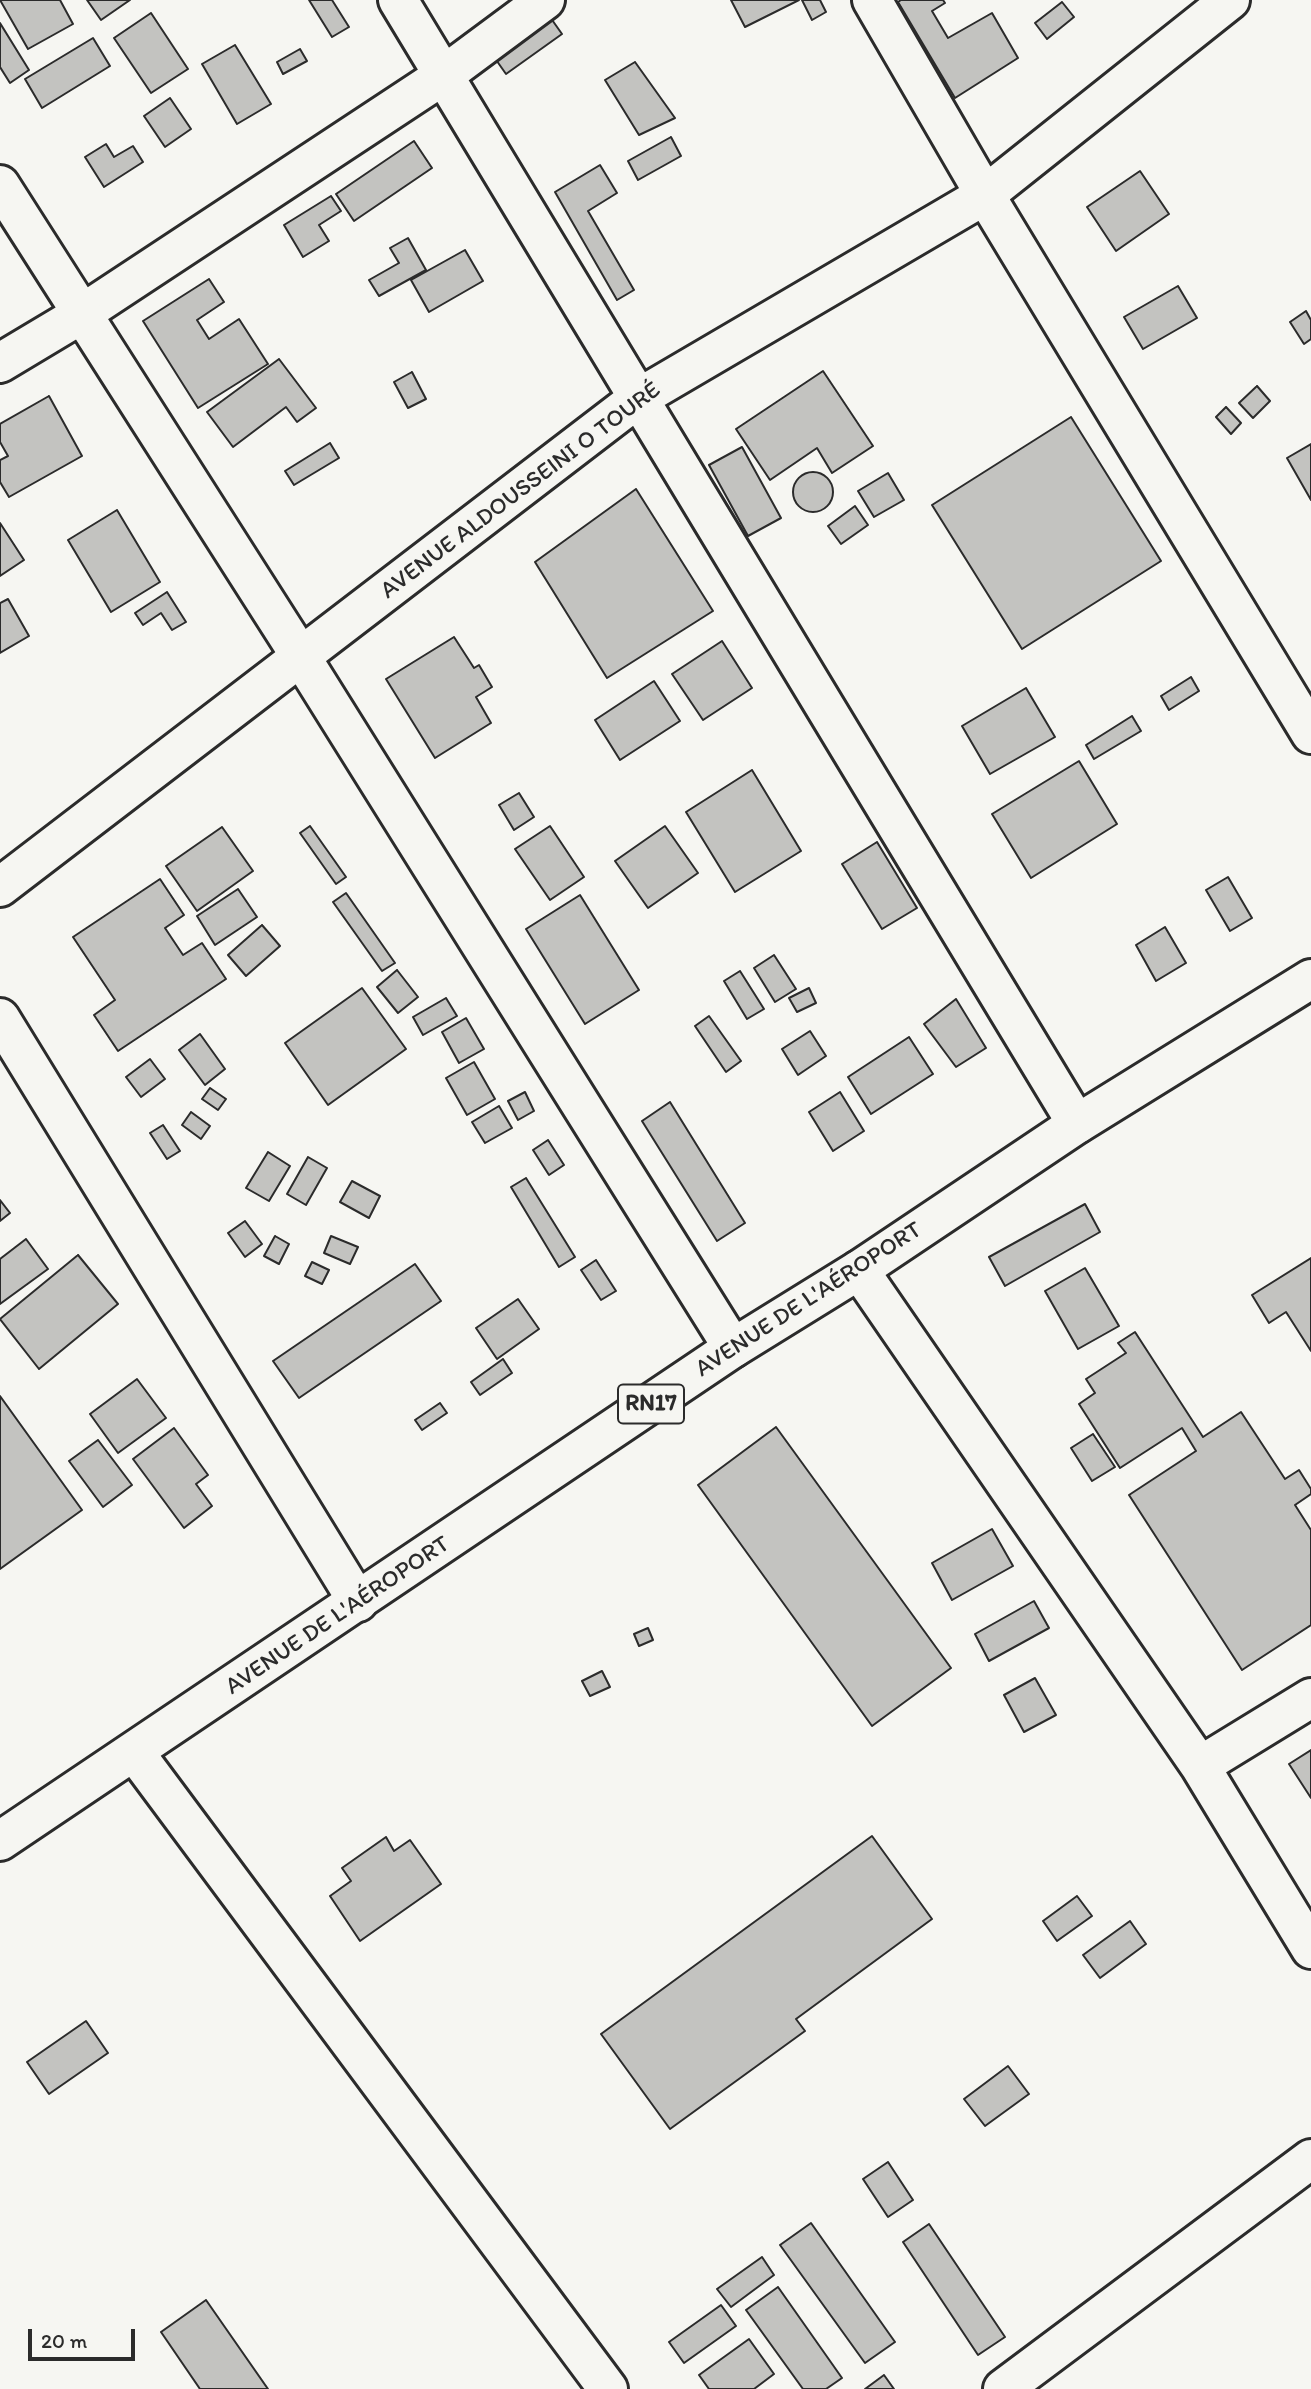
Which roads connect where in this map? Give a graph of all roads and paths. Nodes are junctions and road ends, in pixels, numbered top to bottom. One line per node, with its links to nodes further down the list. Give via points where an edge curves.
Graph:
1 (398, 0): 5 (street)
2 (545, 0): 5 (street)
3 (872, 0): 7 (street)
4 (1230, 0): 7 (street, AVENUE ALDOUSSEINI O TOURÉ)
5 (444, 75): 8 (street); 10 (street)
6 (0, 185): 8 (street)
7 (985, 195): 10 (street, AVENUE ALDOUSSEINI O TOURÉ); 12 (street)
8 (80, 315): 9 (street); 11 (street)
9 (0, 363)
10 (637, 400): 11 (street, AVENUE ALDOUSSEINI O TOURÉ); 16 (street)
11 (301, 657): 13 (street, AVENUE ALDOUSSEINI O TOURÉ); 18 (street)
12 (1311, 734)
13 (0, 887)
14 (1311, 979): 16 (street, AVENUE DE L'AÉROPORT / RN17)
15 (0, 1018): 19 (street)
16 (1077, 1124): 17 (street, AVENUE DE L'AÉROPORT / RN17)
17 (859, 1270): 18 (street, AVENUE DE L'AÉROPORT / RN17); 22 (street)
18 (733, 1349): 19 (street, AVENUE DE L'AÉROPORT / RN17)
19 (358, 1602): 21 (street, AVENUE DE L'AÉROPORT / RN17)
20 (1311, 1698): 22 (street)
21 (135, 1753): 23 (street, AVENUE DE L'AÉROPORT / RN17); 26 (street)
22 (1200, 1766): 24 (street)
23 (0, 1841)
24 (1311, 1949)
25 (1311, 2159): 27 (street)
26 (608, 2389)
27 (1003, 2389)

